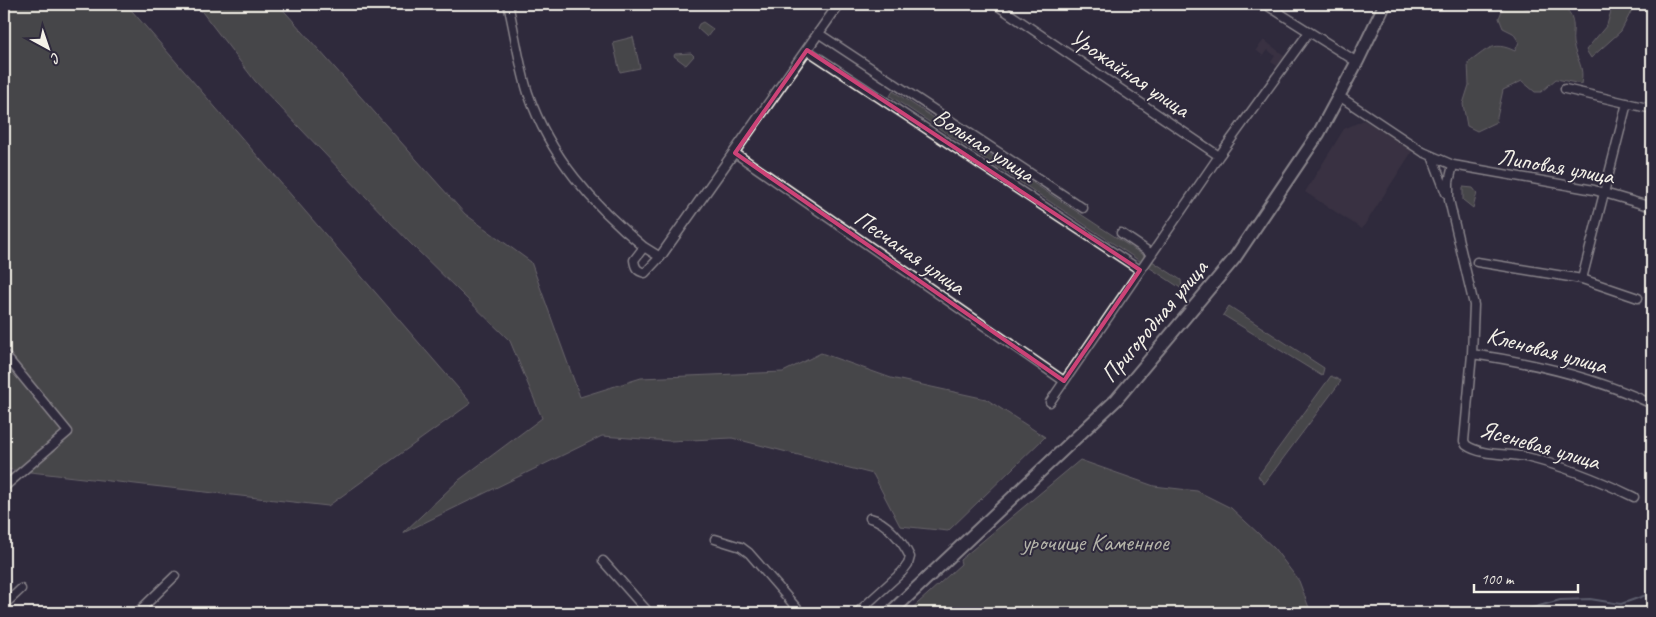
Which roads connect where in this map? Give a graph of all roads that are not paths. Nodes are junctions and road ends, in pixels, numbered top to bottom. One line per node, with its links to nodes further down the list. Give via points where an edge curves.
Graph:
1 (508, 4): 23 (street, via 528,92 545,134 584,191 609,218)
2 (839, 4): 7 (street)
3 (995, 4): 15 (street, Урожайная улица)
4 (1265, 4): 6 (street)
5 (1385, 4): 9 (main road, Пригородная улица)
6 (1309, 32): 9 (street); 15 (street)
7 (818, 33): 8 (street); 21 (street, Вольная улица)
8 (807, 50): 14 (street); 27 (street, Вольная улица)
9 (1357, 62): 11 (main road, Пригородная улица)
10 (1565, 89): 12 (street)
11 (1339, 96): 16 (street, Липовая улица); 47 (main road, Пригородная улица, via 1280,193 1234,259 1116,400)
12 (1627, 103): 13 (street); 18 (street)
13 (1652, 109)
14 (735, 153): 25 (street); 32 (street, Песчаная улица)
15 (1219, 156): 24 (street)
16 (1432, 156): 17 (street, Липовая улица); 19 (street)
17 (1453, 165): 18 (street, Липовая улица); 19 (street)
18 (1604, 192): 20 (street, Липовая улица); 28 (street)
19 (1449, 200): 31 (street, Кленовая улица, via 1474,305)
20 (1652, 207)
21 (1083, 208)
22 (1121, 233): 24 (street)
23 (644, 247): 25 (street); 25 (street, via 634,260 639,272 645,273)
24 (1152, 254): 27 (street)
25 (660, 257)
26 (1477, 262): 28 (street)
27 (1140, 270): 32 (street)
28 (1582, 279): 29 (street)
29 (1638, 298)
30 (4, 354): 35 (street, via 68,432)
31 (1472, 354): 34 (street, Кленовая улица, via 1536,364 1598,381); 36 (street, Ясеневая улица, via 1464,442 1470,448 1525,457 1571,470)
32 (1064, 381): 33 (street)
33 (1050, 402)
34 (1652, 404)
35 (4, 487)
36 (1634, 497)
37 (870, 518): 46 (street, via 879,520 905,547 910,557 902,572)
38 (715, 539): 45 (street, via 741,547 749,553)
39 (603, 561): 44 (street)
40 (176, 576): 43 (street)
41 (21, 589): 42 (street)
42 (4, 605)
43 (137, 613)
44 (649, 613)
45 (801, 613)
46 (857, 613)
47 (890, 613)

